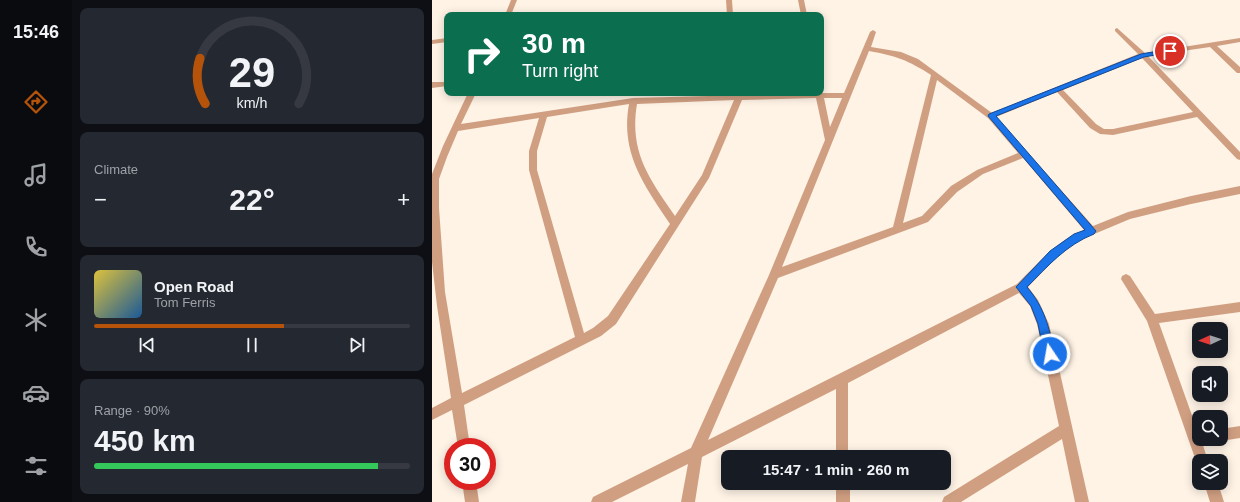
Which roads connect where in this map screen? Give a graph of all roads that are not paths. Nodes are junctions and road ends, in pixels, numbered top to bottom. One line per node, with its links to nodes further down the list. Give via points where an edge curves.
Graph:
1 (514, 0): 4 (street)
2 (729, 0): 5 (street)
3 (801, 0): 6 (street)
4 (509, 12)
5 (730, 12)
6 (803, 12)
7 (1117, 30): 14 (street)
8 (873, 32): 13 (street)
9 (444, 40): 11 (street)
10 (1240, 40): 12 (street)
11 (432, 42)
12 (1211, 44): 14 (street); 15 (street)
13 (867, 48): 16 (street, via 898,54); 24 (street)
14 (1143, 55): 19 (street); 28 (street)
15 (1240, 71)
16 (935, 74): 29 (street); 37 (street)
17 (444, 84): 18 (street)
18 (432, 85)
19 (1058, 89): 28 (street, via 1093,126 1103,132); 29 (street)
20 (824, 94): 24 (street)
21 (471, 96): 30 (street)
22 (766, 96): 25 (street)
23 (819, 96): 31 (street)
24 (847, 96): 31 (street)
25 (739, 97): 26 (street); 36 (street, via 706,176)
26 (632, 101): 27 (street); 36 (street, via 632,150 647,182)
27 (544, 114): 30 (street); 44 (street, via 533,151 533,170)
28 (1199, 114): 33 (street)
29 (991, 116): 32 (street)
30 (456, 128): 34 (street)
31 (829, 141): 39 (street)
32 (1025, 154): 37 (street, via 980,172 954,189 925,218); 38 (street)
33 (1240, 157)
34 (435, 170): 46 (street, via 432,206 435,258)
35 (1240, 190): 38 (street, via 1128,216)
36 (675, 224): 44 (street, via 612,320)
37 (897, 229): 39 (street)
38 (1091, 231): 41 (street, via 1077,237 1053,254)
39 (774, 275): 54 (street)
40 (1126, 279): 43 (street)
41 (1021, 287): 45 (street); 49 (street, via 1034,303 1043,324)
42 (1240, 307): 43 (street)
43 (1152, 319): 48 (street)
44 (581, 340): 46 (street)
45 (842, 380): 53 (street); 54 (street)
46 (457, 402): 47 (street); 52 (street)
47 (432, 414)
48 (1192, 425)
49 (1066, 428): 62 (street); 63 (street)
50 (1240, 432): 51 (street)
51 (1228, 434)
52 (463, 438)
53 (842, 450)
54 (696, 453): 59 (street); 60 (street)
55 (470, 490): 58 (street)
56 (842, 490): 61 (street)
57 (1213, 490): 64 (street)
58 (472, 502)
59 (598, 502)
60 (688, 502)
61 (842, 502)
62 (949, 502)
63 (1082, 502)
64 (1218, 502)

